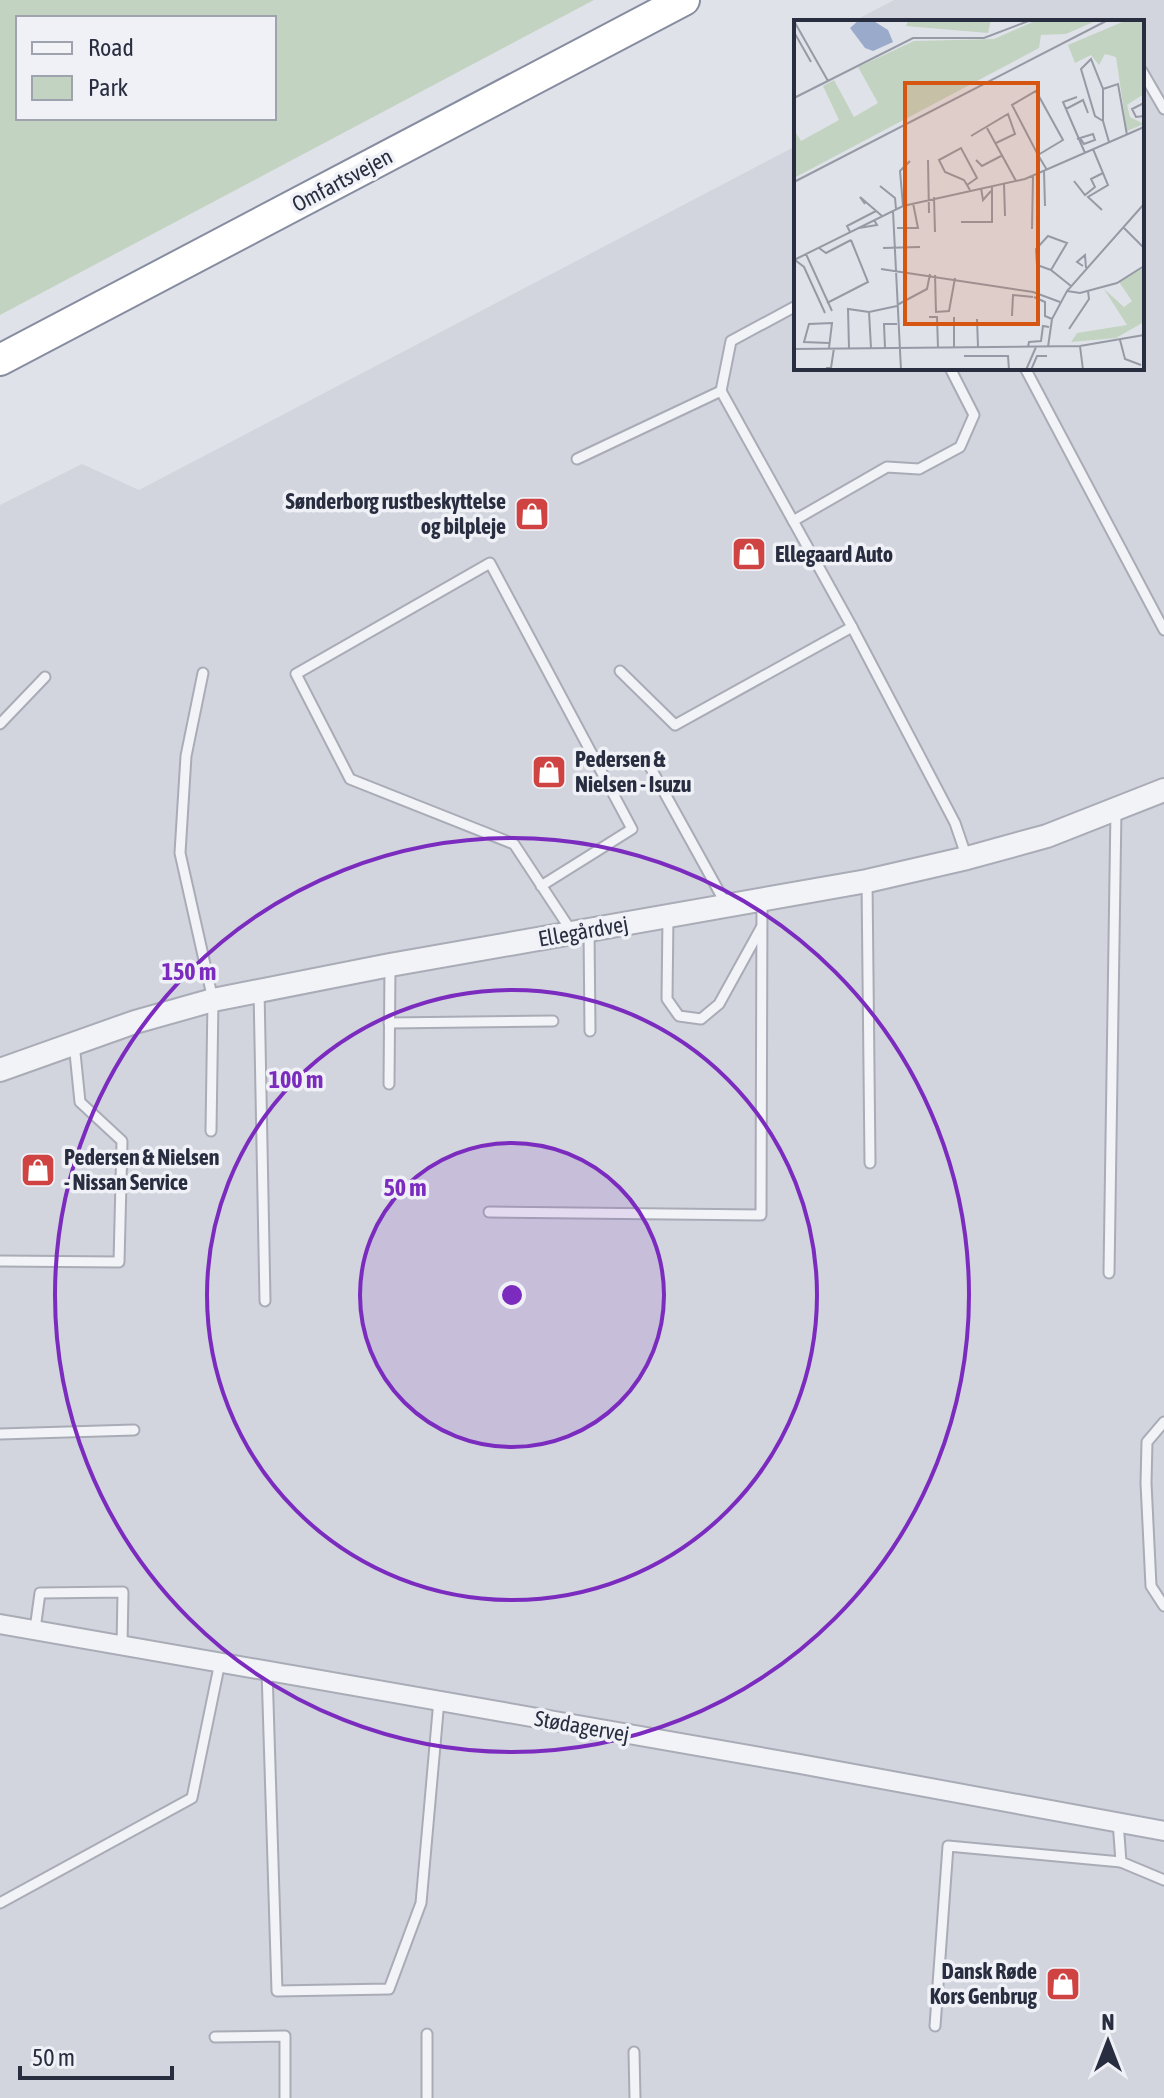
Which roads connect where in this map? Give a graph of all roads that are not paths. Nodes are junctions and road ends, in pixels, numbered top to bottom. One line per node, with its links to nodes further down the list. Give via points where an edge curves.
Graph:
1 (684, 0): 5 (highway, Omfartsvejen)
2 (1144, 74): 3 (lane)
3 (1164, 109)
4 (794, 307): 8 (lane, via 731,341)
5 (0, 360)
6 (951, 370): 10 (lane, via 974,415 960,447 919,469 887,467)
7 (1026, 370): 12 (lane)
8 (721, 391): 9 (lane); 10 (lane)
9 (577, 459)
10 (793, 521): 11 (lane)
11 (852, 627): 13 (lane, via 675,725); 20 (lane, via 955,823)
12 (1164, 629)
13 (620, 671)
14 (203, 673): 30 (lane, via 186,756 180,853)
15 (45, 677): 16 (lane)
16 (0, 724)
17 (648, 763): 24 (lane)
18 (1164, 790): 19 (street, Ellegårdvej)
19 (1116, 809): 20 (street, Ellegårdvej, via 1047,836); 41 (lane)
20 (967, 858): 21 (street, Ellegårdvej)
21 (867, 881): 23 (street, Ellegårdvej); 38 (lane)
22 (541, 886): 22 (lane, via 514,844 350,779 296,674 490,563 632,829); 27 (lane)
23 (762, 901): 24 (street, Ellegårdvej); 26 (lane)
24 (727, 906): 25 (street, Ellegårdvej)
25 (668, 916): 26 (lane, via 667,999 679,1016 701,1019 719,1004); 27 (street, Ellegårdvej)
26 (762, 926): 39 (lane, via 761,1215)
27 (580, 931): 28 (street, Ellegårdvej); 33 (lane)
28 (390, 965): 29 (street, Ellegårdvej); 32 (lane)
29 (259, 990): 30 (street, Ellegårdvej); 42 (lane)
30 (213, 1000): 34 (street, Ellegårdvej); 37 (lane)
31 (553, 1021): 32 (lane)
32 (389, 1023): 36 (lane)
33 (590, 1031)
34 (74, 1042): 35 (street, Ellegårdvej); 40 (lane, via 80,1102 122,1141 119,1262)
35 (0, 1070)
36 (389, 1084)
37 (211, 1131)
38 (870, 1163)
39 (489, 1212)
40 (0, 1261)
41 (1109, 1273)
42 (265, 1301)
43 (1164, 1422): 46 (lane, via 1147,1442 1146,1483 1151,1586)
44 (134, 1430): 45 (lane)
45 (0, 1434)
46 (1164, 1606)
47 (0, 1624): 48 (street, Stødagervej)
48 (35, 1629): 49 (street, Stødagervej); 49 (lane, via 40,1593 123,1592)
49 (122, 1645): 50 (street, Stødagervej)
50 (220, 1662): 51 (street, Stødagervej); 57 (lane, via 192,1798)
51 (267, 1670): 52 (street, Stødagervej); 52 (lane, via 277,1991 389,1989 421,1903)
52 (439, 1700): 53 (street, Stødagervej)
53 (1118, 1821): 54 (street, Stødagervej); 55 (lane)
54 (1164, 1831)
55 (1121, 1862): 56 (lane); 58 (lane, via 948,1846)
56 (1164, 1880)
57 (0, 1903)
58 (935, 2026)
59 (427, 2034): 63 (lane)
60 (215, 2037): 62 (lane, via 285,2036)
61 (634, 2052): 64 (lane)
62 (285, 2098)
63 (427, 2098)
64 (635, 2098)

